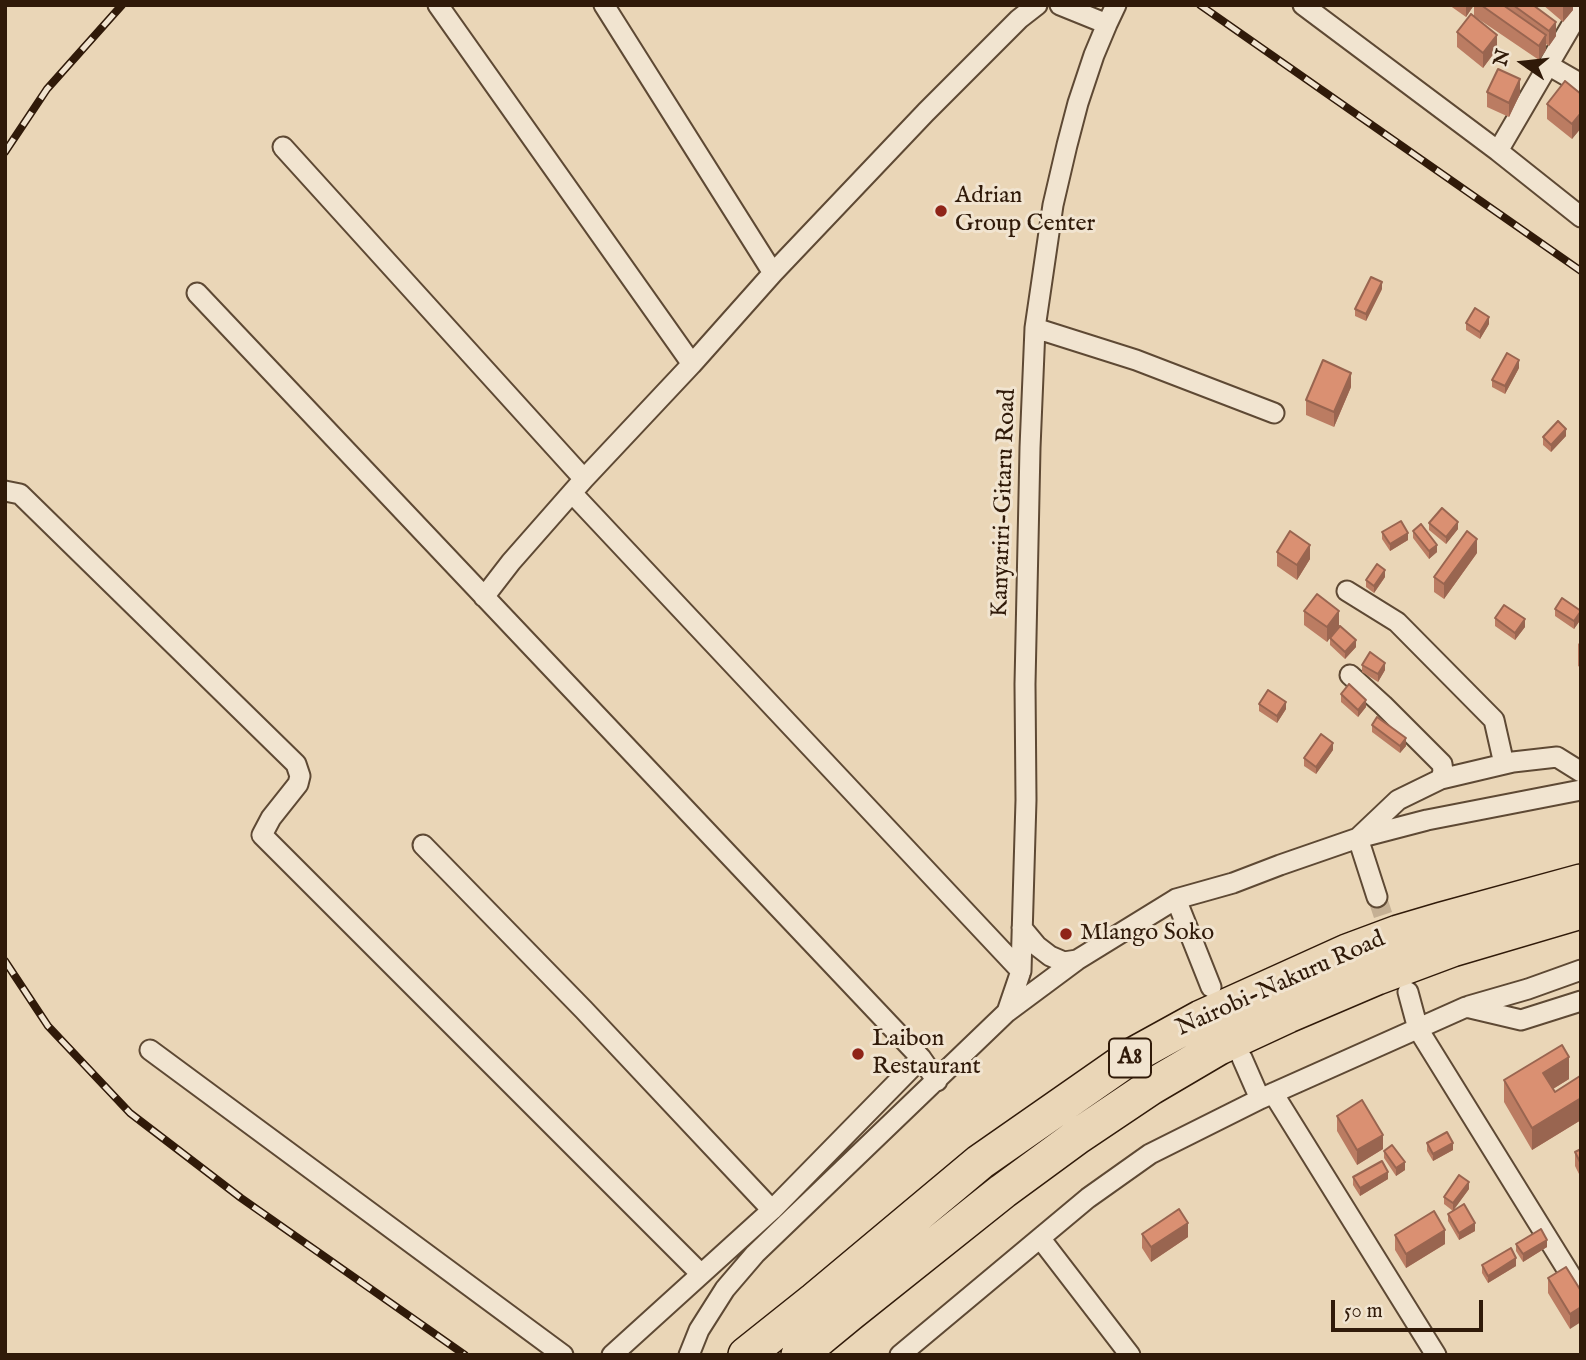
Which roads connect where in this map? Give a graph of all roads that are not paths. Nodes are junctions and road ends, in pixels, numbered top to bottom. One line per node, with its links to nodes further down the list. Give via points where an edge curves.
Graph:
1 (438, 5): 17 (street)
2 (604, 5): 14 (street)
3 (1060, 5): 8 (street)
4 (1116, 5): 8 (street, Kanyariri-Gitaru Road)
5 (1303, 5): 12 (street)
6 (1030, 7): 14 (street)
7 (1581, 9): 9 (street)
8 (1107, 24): 16 (street, Kanyariri-Gitaru Road, via 1067,145)
9 (1548, 65): 10 (street); 12 (street)
10 (1581, 84)
11 (283, 146): 19 (street)
12 (1498, 151): 13 (street)
13 (1581, 217)
14 (773, 274): 17 (street)
15 (197, 293): 22 (street)
16 (1035, 328): 18 (street, via 1136,360); 36 (street, Kanyariri-Gitaru Road)
17 (692, 364): 19 (street)
18 (1274, 413)
19 (578, 486): 22 (street); 39 (street)
20 (5, 491): 53 (street, via 20,494 296,764 298,784 262,835)
21 (1347, 591): 26 (street, via 1397,622 1494,719)
22 (484, 597): 47 (street)
23 (1350, 676): 28 (street, via 1442,764)
24 (1581, 752): 25 (street)
25 (1557, 757): 26 (street); 27 (street)
26 (1504, 764): 28 (street)
27 (1581, 772)
28 (1441, 779): 30 (street, via 1398,800)
29 (1581, 790): 30 (street)
30 (1358, 838): 33 (street); 34 (street)
31 (423, 845): 51 (street)
32 (1581, 882): 59 (highway, Nairobi-Nakuru Road / A8, via 1398,933 1348,952 1201,1018 1132,1056 980,1162)
33 (1377, 897)
34 (1175, 900): 37 (street); 40 (street)
35 (1581, 911): 60 (highway, Nairobi-Nakuru Road / A8, via 1390,972 1219,1047 1077,1136)
36 (1022, 928): 37 (street, via 1049,956 1064,962); 39 (street, Kanyariri-Gitaru Road)
37 (1077, 960): 44 (street)
38 (1581, 970): 43 (street)
39 (1021, 971): 44 (street, Kanyariri-Gitaru Road)
40 (1211, 987)
41 (1408, 992): 45 (street)
42 (1581, 1001): 43 (street, via 1521,1020)
43 (1466, 1007): 45 (street)
44 (1007, 1012): 49 (street)
45 (1418, 1029): 50 (street); 54 (street)
46 (150, 1050): 56 (street)
47 (921, 1058): 49 (street); 51 (street)
48 (1242, 1058): 50 (street)
49 (937, 1081): 58 (street, via 755,1254 725,1289)
50 (1267, 1096): 52 (street, via 1150,1154); 62 (street)
51 (772, 1210): 53 (street)
52 (1040, 1238): 55 (street); 61 (street)
53 (701, 1274): 57 (street)
54 (1581, 1292)
55 (902, 1354)
56 (562, 1355)
57 (612, 1355)
58 (689, 1355)
59 (746, 1355)
60 (799, 1355)
61 (1130, 1355)
62 (1436, 1355)

